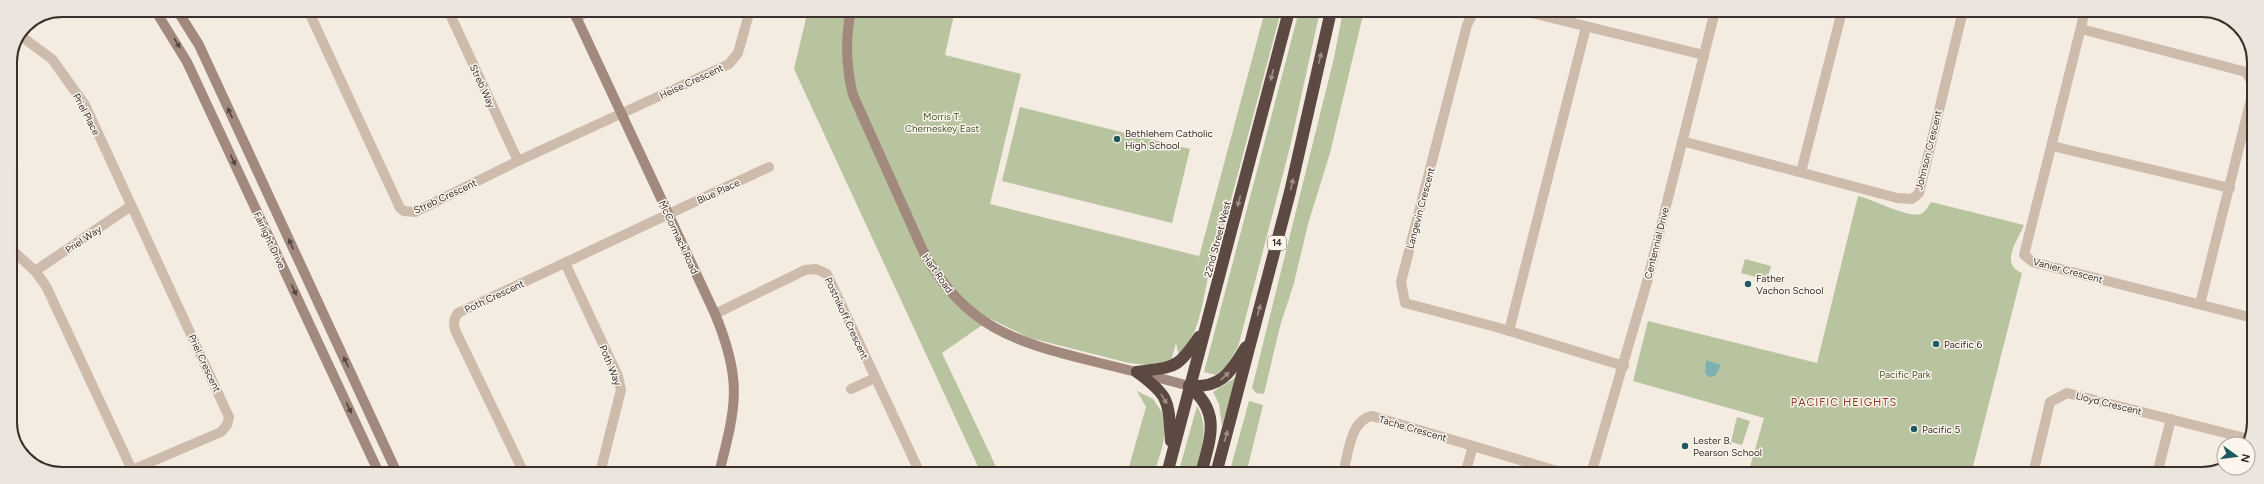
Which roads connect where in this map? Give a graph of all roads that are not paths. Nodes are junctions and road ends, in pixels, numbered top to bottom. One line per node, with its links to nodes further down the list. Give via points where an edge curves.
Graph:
1 (159, 17): 51 (street, Fairlight Drive, one-way to 51, via 187,62)
2 (181, 17): 52 (street, Fairlight Drive, one-way to 2, via 198,45)
3 (311, 17): 25 (street, Streb Crescent, via 400,208 404,211 415,212)
4 (451, 17): 25 (street, Streb Way)
5 (576, 17): 21 (street, McCormack Road)
6 (748, 17): 21 (street, Heise Crescent, via 740,47 732,62)
7 (850, 17): 41 (street, Hart Road, via 846,46 852,95 924,253 947,288 973,314 1013,338 1039,348)
8 (1287, 17): 37 (highway, 22nd Street West, one-way to 37)
9 (1329, 17): 39 (highway, 14, one-way to 9, via 1290,192)
10 (1471, 17): 38 (street, Langevin Crescent, via 1401,282 1405,303)
11 (1549, 17): 16 (street)
12 (1714, 17): 19 (street, Centennial Drive)
13 (1841, 17): 27 (street)
14 (1962, 17): 27 (street, Johnson Crescent, via 1919,193 1912,199 1897,198)
15 (2084, 17): 17 (street, Vanier Crescent)
16 (1586, 26): 19 (street); 38 (street)
17 (2081, 28): 20 (street); 24 (street, Vanier Crescent)
18 (24, 39): 29 (street, Priel Place, via 52,59 68,78 85,105)
19 (1704, 55): 23 (street, Centennial Drive)
20 (2247, 74)
21 (622, 113): 25 (street, Streb Crescent); 30 (street, McCormack Road)
22 (2247, 116): 28 (street)
23 (1682, 141): 27 (street, Johnson Crescent); 40 (street, Centennial Drive)
24 (2052, 146): 28 (street); 34 (street, Vanier Crescent, via 2024,255 2033,262)
25 (518, 161)
26 (769, 167): 30 (street, Blue Place)
27 (1802, 172)
28 (2230, 188): 34 (street)
29 (131, 206): 33 (street, Priel Way); 50 (street, Priel Crescent, via 229,417 221,432)
30 (668, 215): 32 (street, Poth Crescent); 35 (street, McCormack Road)
31 (17, 254): 33 (street, Priel Crescent)
32 (565, 263): 53 (street, Poth Crescent, via 463,310 454,318 456,332); 54 (street, Poth Way, via 620,385 620,395)
33 (35, 271): 49 (street, Priel Crescent, via 46,286)
34 (2200, 304): 36 (street, Vanier Crescent)
35 (715, 314): 42 (street, Postnikoff Crescent, via 805,270 822,271 830,279); 55 (street, McCormack Road, via 729,349 735,388 732,421)
36 (2247, 316)
37 (1205, 328): 41 (highway, via 1180,363 1164,369); 43 (highway, 22nd Street West)
38 (1509, 331): 40 (street, Langevin Crescent)
39 (1252, 337): 43 (highway, one-way to 39, via 1204,387 1220,380 1235,365); 59 (highway, 14, one-way to 39)
40 (1624, 366): 63 (street, Centennial Drive)
41 (1137, 372): 43 (street, Hart Road); 48 (highway, one-way to 48, via 1158,389 1167,401 1171,421)
42 (875, 378): 44 (street); 56 (street, Postnikoff Crescent)
43 (1189, 386): 48 (highway, 22nd Street West); 58 (highway, via 1201,396 1210,414 1209,443)
44 (851, 389)
45 (2171, 419): 46 (street, Lloyd Crescent); 64 (street, Lloyd Crescent, via 2067,393 2050,402); 65 (street)
46 (2237, 436)
47 (1473, 446): 60 (street, Tache Crescent, via 1379,418 1365,417 1356,426); 61 (street); 62 (street, Tache Crescent)
48 (1172, 455): 57 (highway, 22nd Street West)
49 (127, 467)
50 (138, 467)
51 (376, 467)
52 (394, 467)
53 (521, 467)
54 (602, 467)
55 (720, 467)
56 (917, 467)
57 (1169, 467)
58 (1203, 467)
59 (1218, 467)
60 (1345, 467)
61 (1467, 467)
62 (1544, 467)
63 (1593, 467)
64 (2035, 467)
65 (2159, 467)

